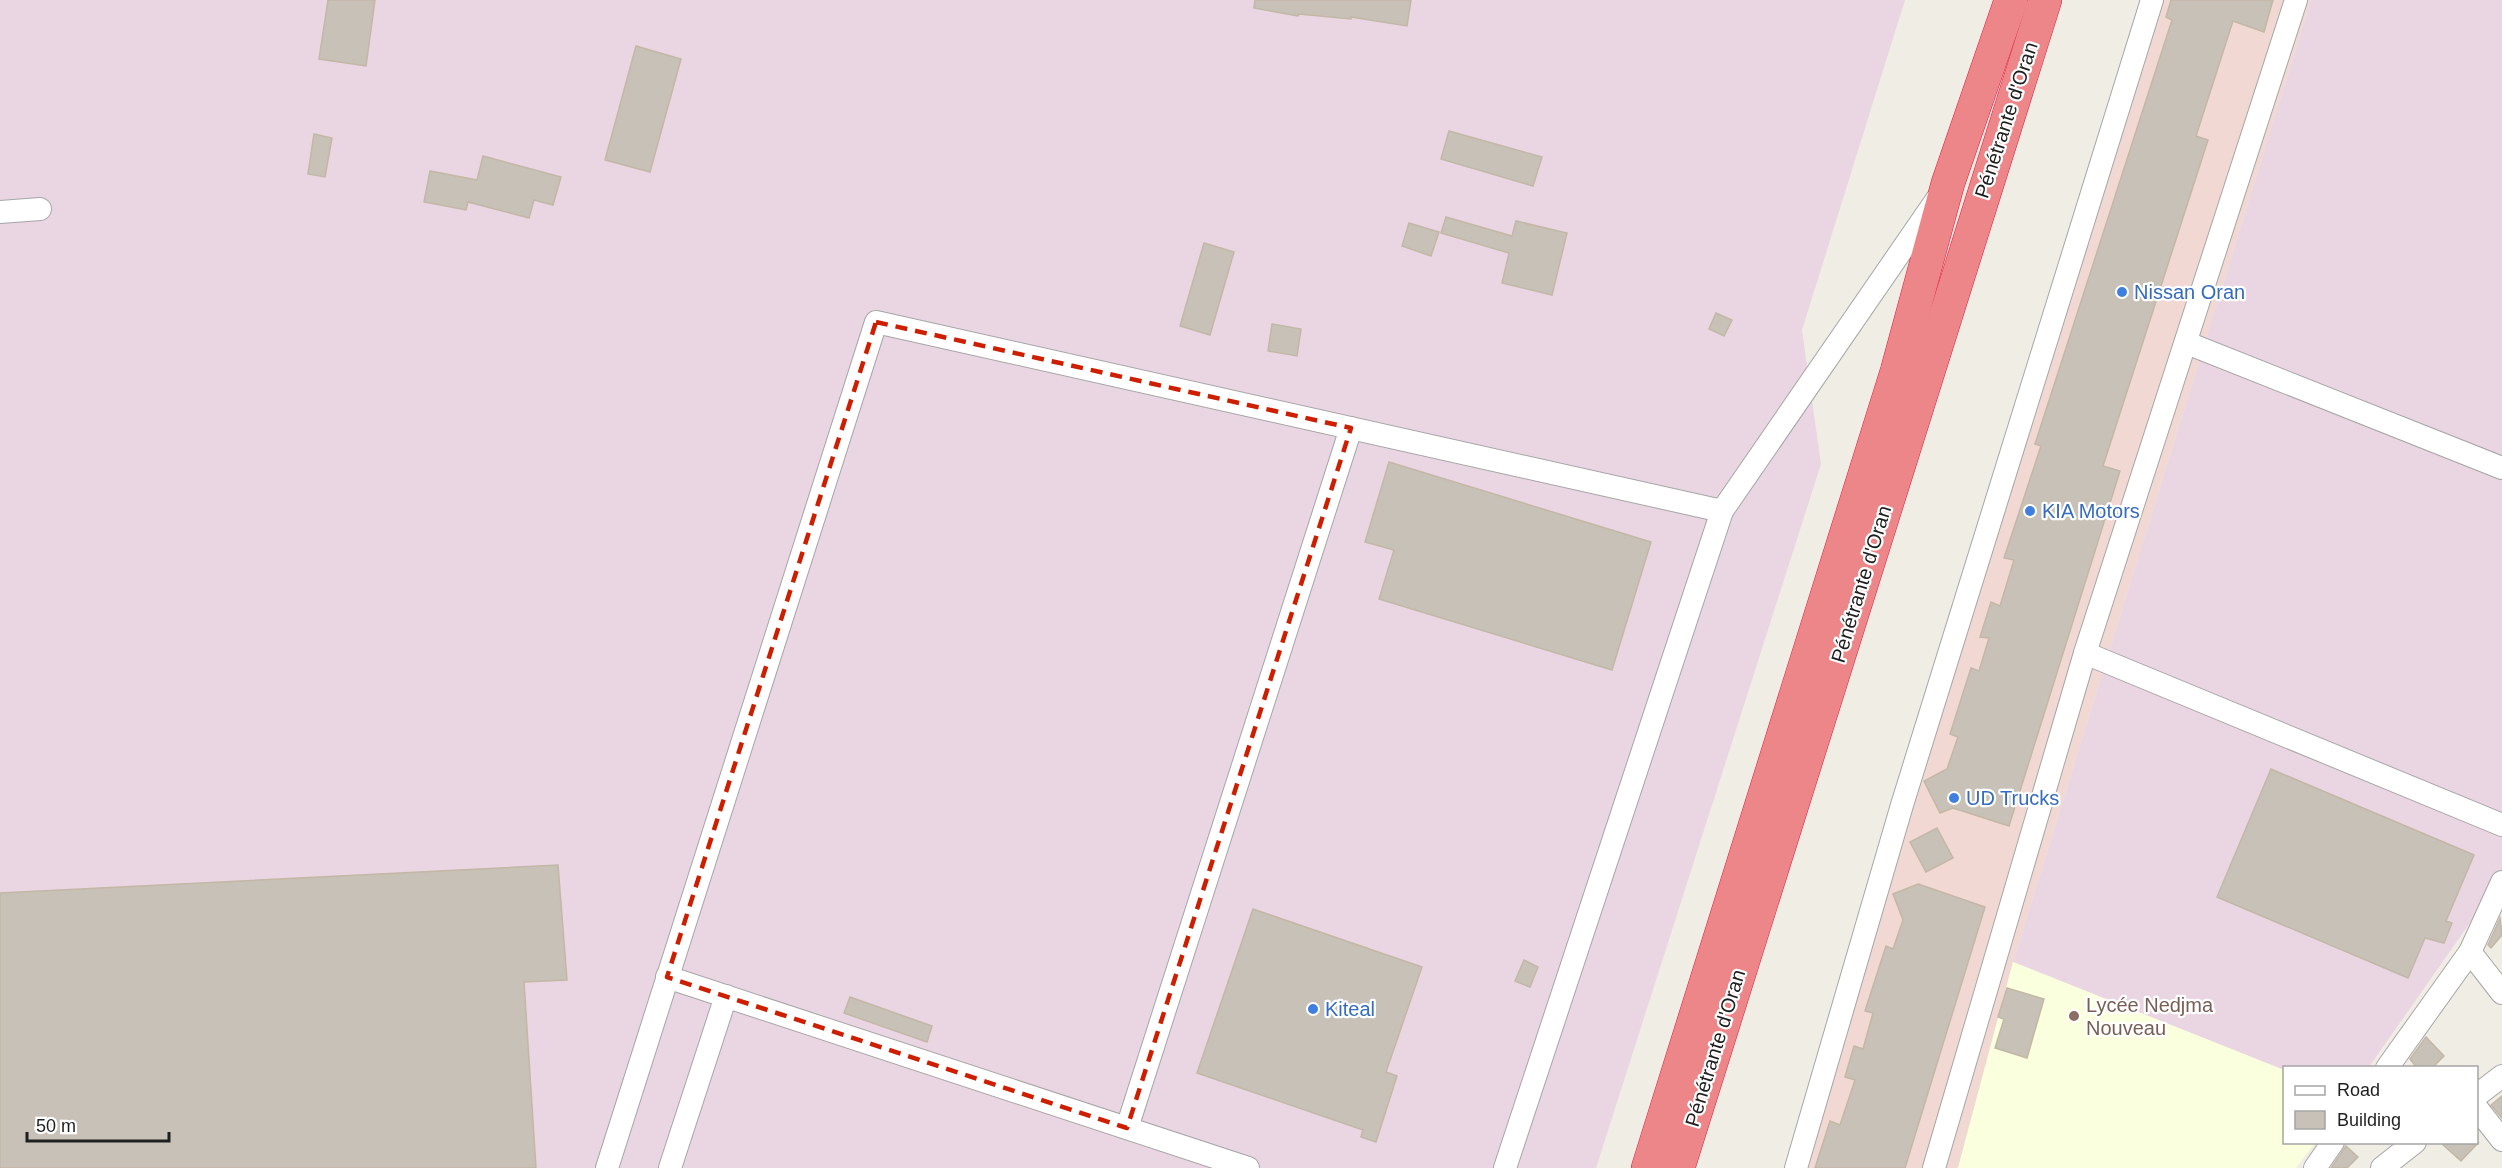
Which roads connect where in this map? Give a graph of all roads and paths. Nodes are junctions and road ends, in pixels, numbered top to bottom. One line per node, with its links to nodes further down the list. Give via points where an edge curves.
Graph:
1 (2011, 0): 5 (highway, Pénétrante d'Oran)
2 (2045, 0): 34 (highway, Pénétrante d'Oran)
3 (2152, 0): 35 (street, via 1902,805)
4 (2296, 0): 8 (street)
5 (1948, 183): 11 (street); 33 (highway, Pénétrante d'Oran, via 1897,371)
6 (40, 209): 7 (street)
7 (0, 212)
8 (2187, 343): 10 (street); 12 (street)
9 (1351, 428): 11 (street); 17 (street, via 876,322); 24 (street)
10 (2502, 468)
11 (1722, 511): 32 (street)
12 (2085, 653): 13 (street); 36 (street)
13 (2502, 825)
14 (2502, 882): 15 (street)
15 (2470, 952): 16 (street); 20 (street)
16 (2495, 968): 18 (street)
17 (667, 977): 19 (street); 29 (street)
18 (2502, 993)
19 (726, 996): 24 (street); 30 (street)
20 (2388, 1066)
21 (2502, 1076): 22 (street)
22 (2478, 1094)
23 (2478, 1110): 25 (street)
24 (1127, 1128): 31 (street)
25 (2502, 1140)
26 (2333, 1144): 37 (street)
27 (2414, 1144): 28 (street)
28 (2390, 1166)
29 (607, 1168)
30 (670, 1168)
31 (1248, 1168)
32 (1505, 1168)
33 (1648, 1168)
34 (1678, 1168)
35 (1796, 1168)
36 (1934, 1168)
37 (2315, 1168)

